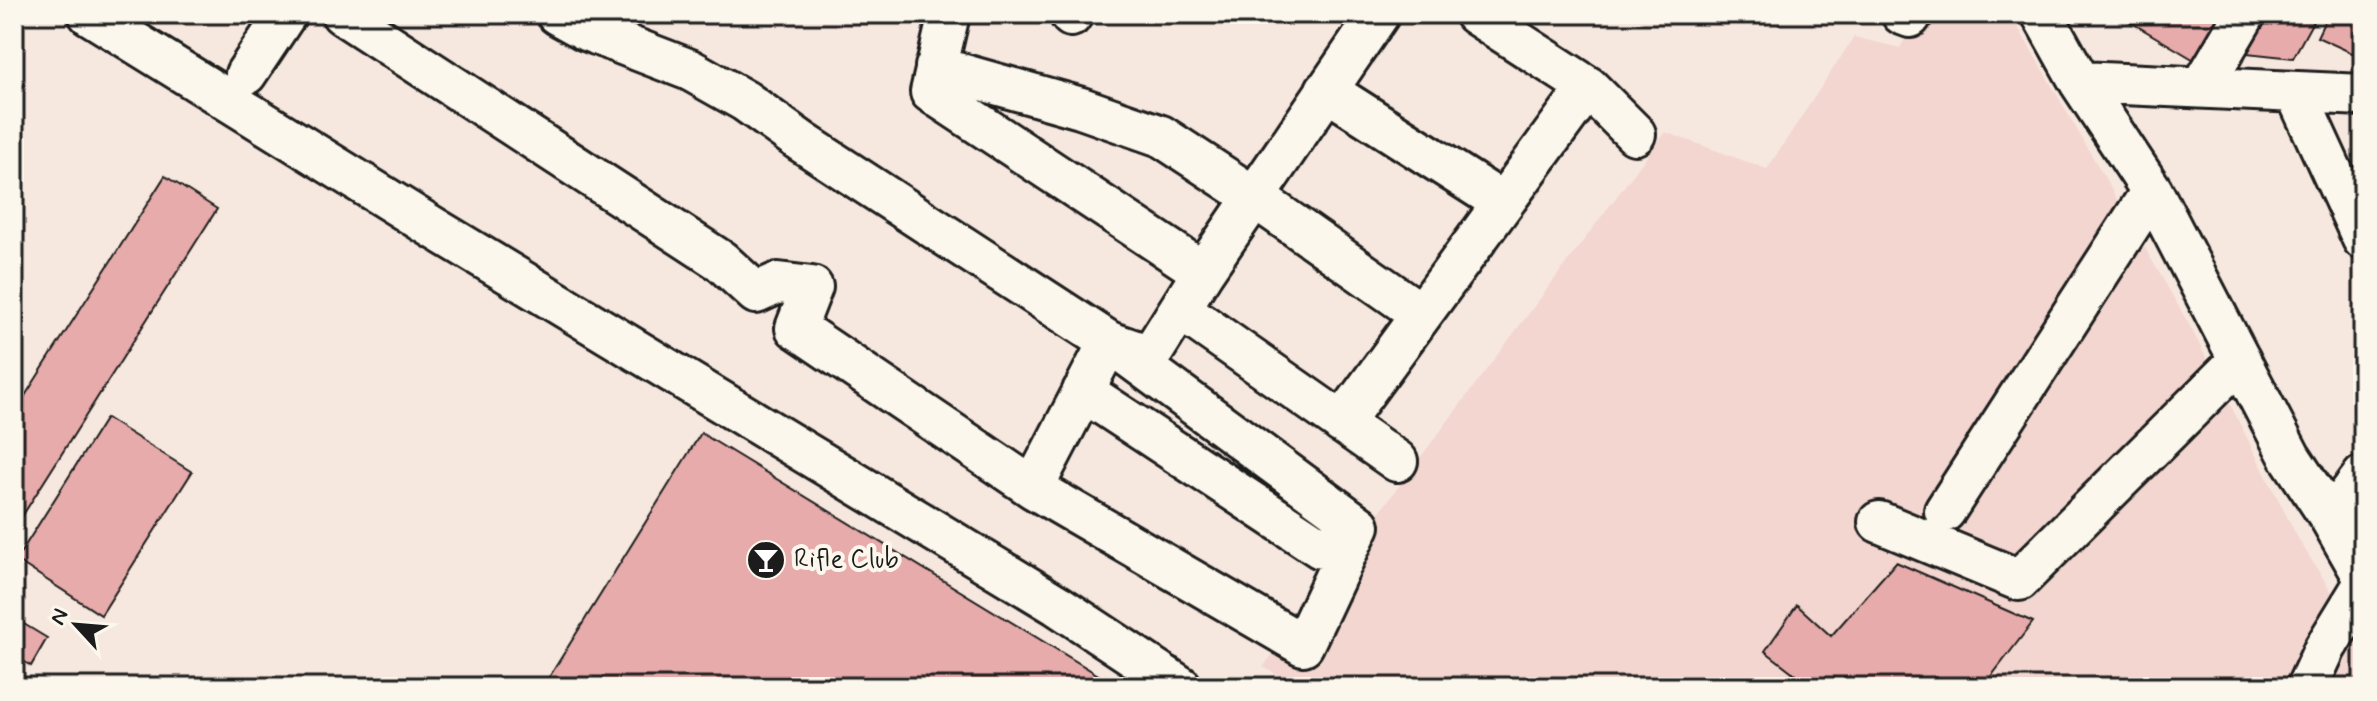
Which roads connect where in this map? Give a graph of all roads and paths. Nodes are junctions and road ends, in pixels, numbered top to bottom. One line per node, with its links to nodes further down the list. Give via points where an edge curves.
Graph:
1 (89, 14): 41 (street, via 1057,605)
2 (286, 14): 13 (street)
3 (342, 14): 34 (street, via 721,261 756,293 778,283 812,287 796,328)
4 (557, 14): 28 (street, via 690,70 745,101)
5 (949, 14): 12 (street)
6 (1379, 14): 17 (street)
7 (1475, 14): 15 (street)
8 (1902, 14): 9 (street)
9 (1912, 14)
10 (2042, 14): 14 (street)
11 (2245, 14): 16 (street)
12 (936, 67): 22 (street, via 1161,136); 25 (street, via 931,92)
13 (246, 74)
14 (2080, 82): 16 (street); 21 (street)
15 (1588, 87): 20 (street); 23 (street)
16 (2202, 87): 18 (street)
17 (1326, 90): 22 (street); 23 (street)
18 (2296, 93): 19 (street); 24 (street)
19 (2363, 95)
20 (1635, 134)
21 (2152, 191): 29 (street); 35 (street)
22 (1254, 197): 25 (street); 27 (street)
23 (1503, 203): 27 (street)
24 (2363, 239)
25 (1203, 272): 26 (street)
26 (1180, 309): 28 (street, via 1150,356); 31 (street)
27 (1421, 314): 31 (street)
28 (1109, 342): 30 (street); 38 (street)
29 (2240, 360): 36 (street, via 2290,457); 37 (street, via 2019,580)
30 (1083, 391): 34 (street); 38 (street, via 1321,548)
31 (1342, 423): 32 (street)
32 (1397, 461)
33 (2363, 476): 36 (street)
34 (1033, 488): 38 (street, via 1303,645)
35 (1945, 511)
36 (2331, 519): 39 (street)
37 (1879, 522)
38 (1359, 526)
39 (2363, 575)
40 (2363, 586): 42 (street)
41 (1181, 687)
42 (2307, 687)

